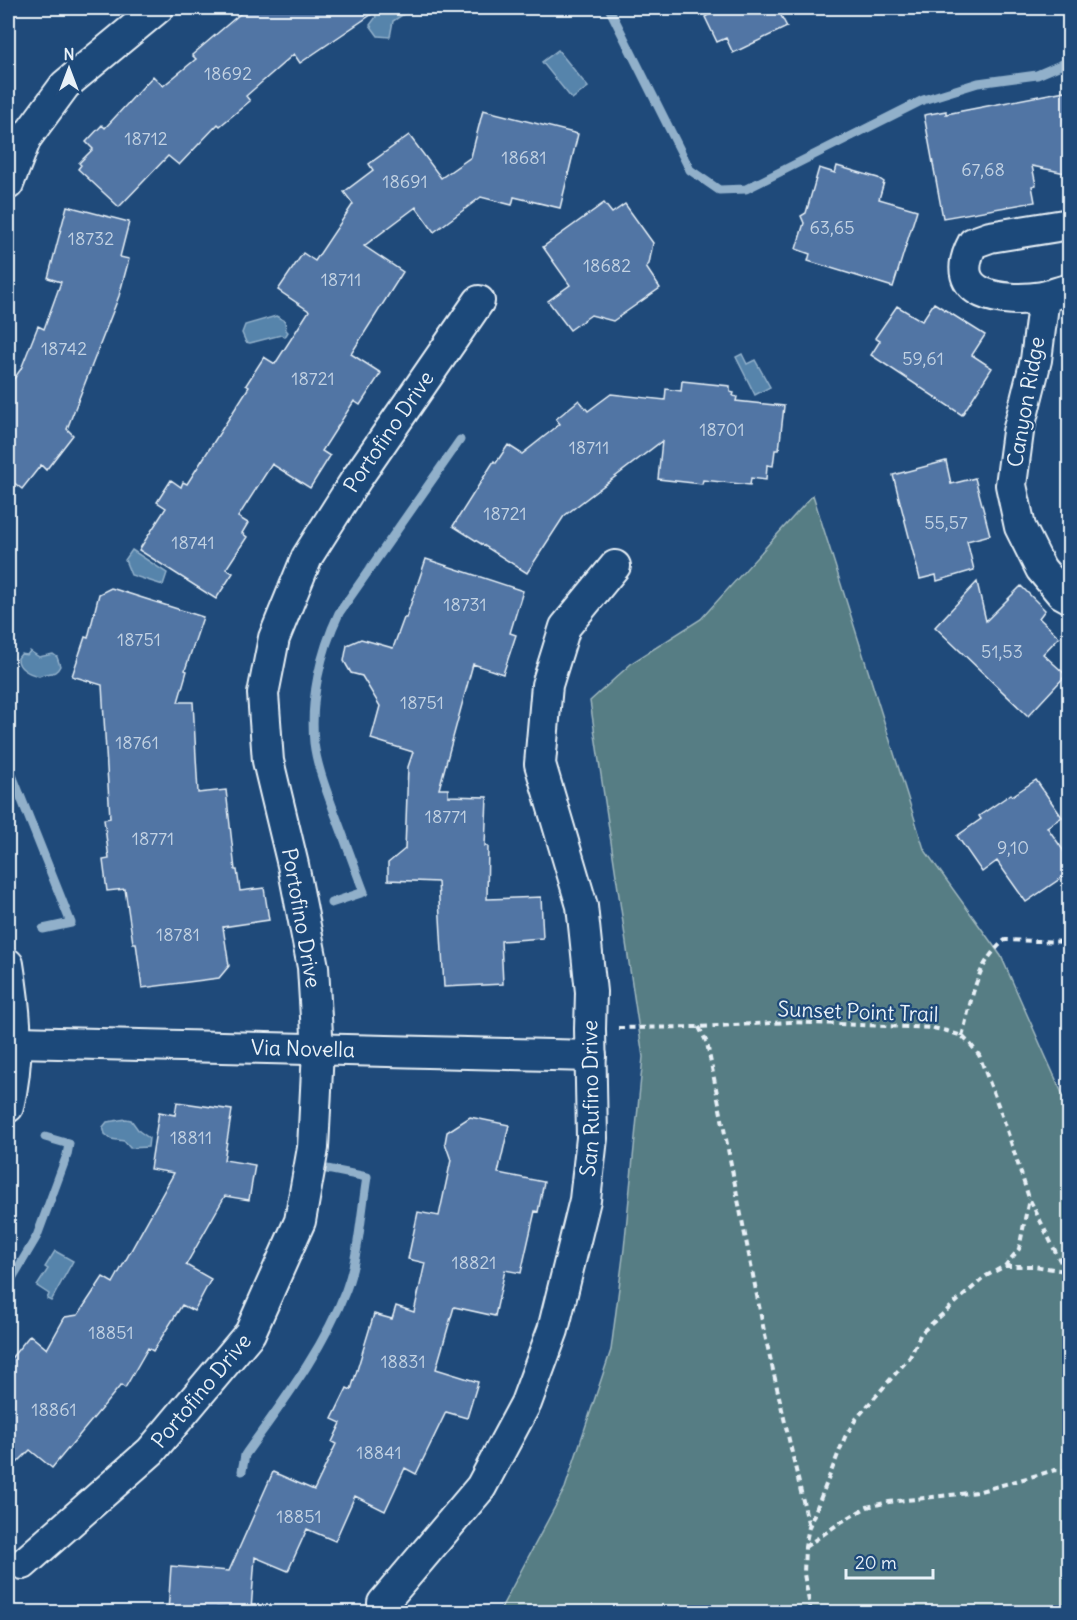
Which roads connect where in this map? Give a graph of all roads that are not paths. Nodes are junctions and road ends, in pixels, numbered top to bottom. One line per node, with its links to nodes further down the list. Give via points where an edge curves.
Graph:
1 (158, 8): 2 (street, via 65,85 26,138)
2 (8, 184)
3 (1070, 224): 4 (street, Canyon Ridge, via 990,237 973,243 965,257 964,273 971,286 986,294 1008,299)
4 (1057, 293): 7 (street, Canyon Ridge, via 1018,432 1011,485 1020,527 1041,568)
5 (479, 301): 11 (street, Portofino Drive, via 307,557 274,638 263,694 268,761 313,967)
6 (615, 566): 10 (street, San Rufino Drive, via 565,627 547,685 540,764 582,906 591,992)
7 (1070, 598)
8 (8, 964): 9 (street)
9 (17, 1042): 11 (street, Via Novella); 12 (street)
10 (590, 1042): 11 (street, Via Novella); 14 (street, San Rufino Drive, via 592,1138 585,1200 553,1330 530,1393 481,1487)
11 (318, 1050): 13 (street, Portofino Drive, via 313,1148 300,1221 250,1332 151,1451)
12 (8, 1107)
13 (23, 1564)
14 (383, 1603)

